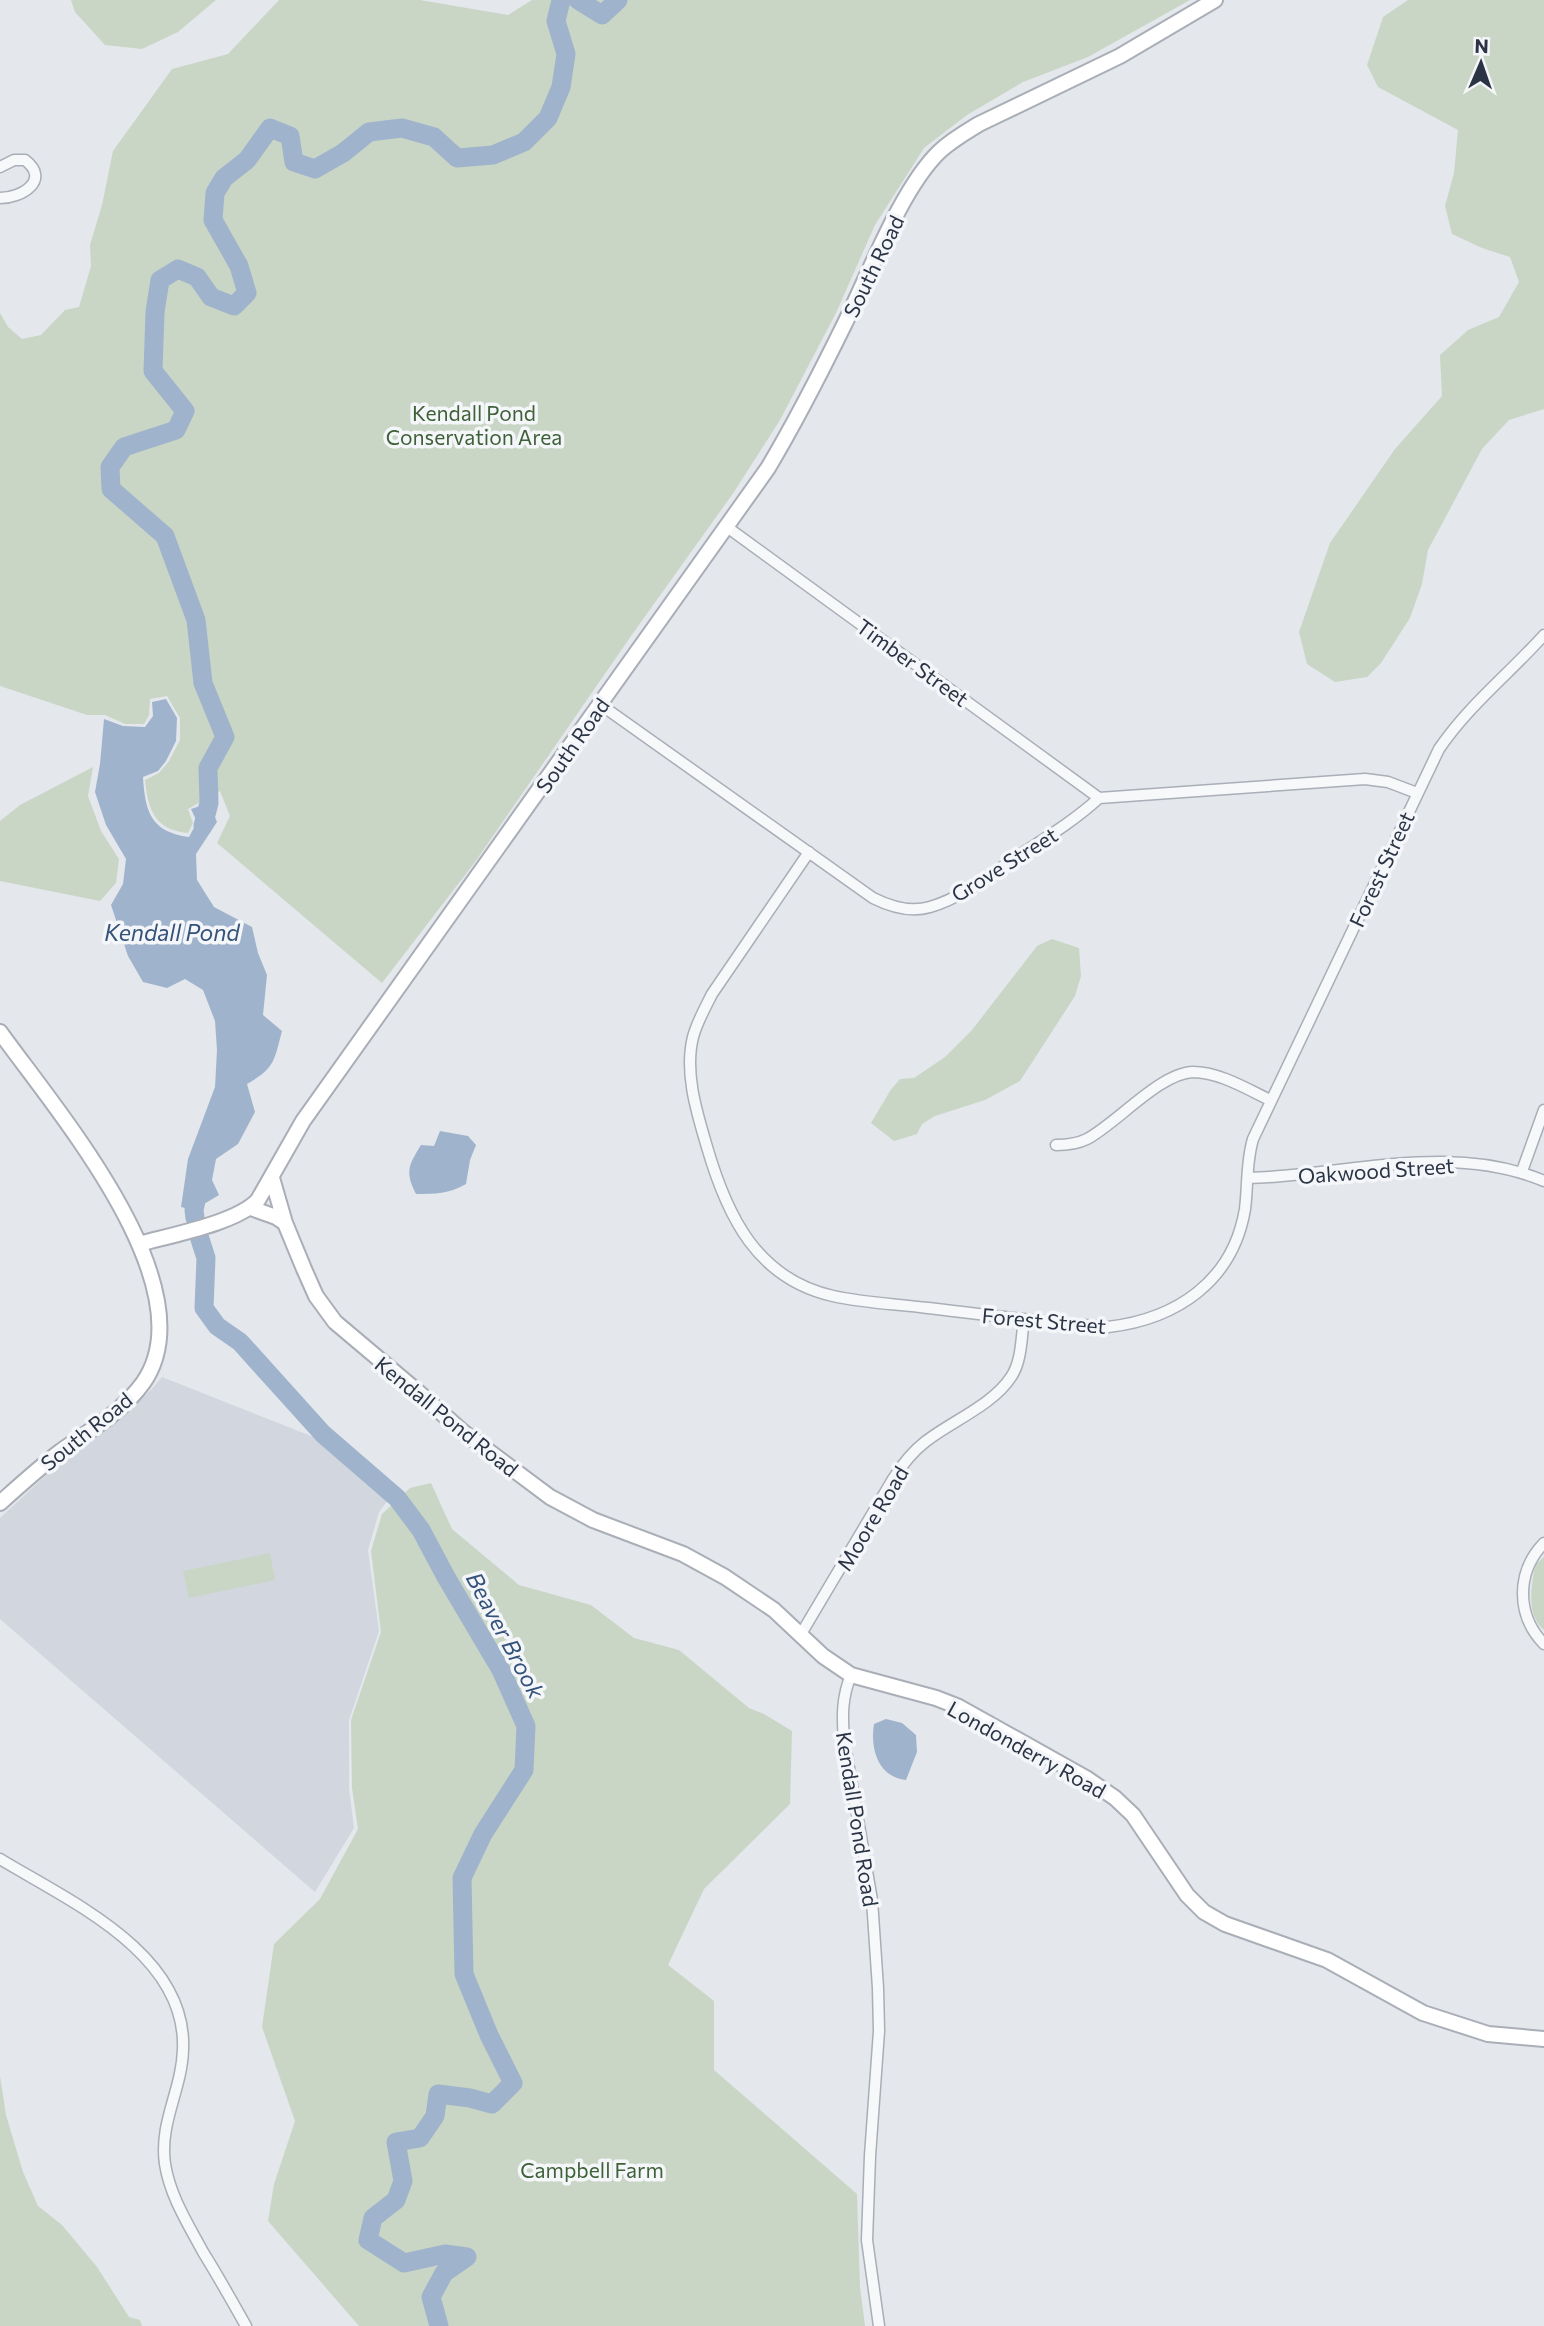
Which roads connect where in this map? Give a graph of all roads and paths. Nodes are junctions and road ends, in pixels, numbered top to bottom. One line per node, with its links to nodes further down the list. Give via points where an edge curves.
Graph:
1 (1215, 0): 4 (street, South Road, via 1120,56 979,124 939,152 893,223 787,435)
2 (0, 167): 3 (street, via 25,160 35,175 21,195)
3 (0, 198)
4 (727, 527): 6 (street, South Road); 8 (street, Timber Street)
5 (1544, 635): 7 (street, Forest Street, via 1453,728)
6 (601, 705): 9 (street, Grove Street); 15 (street, South Road, via 303,1121)
7 (1417, 793): 8 (street, via 1365,779); 11 (street, Forest Street)
8 (1099, 797): 9 (street, Grove Street, via 1078,817 987,877 930,907 906,909 883,903)
9 (809, 852): 21 (street, Forest Street, via 712,994 692,1039 690,1063 697,1111 726,1204 768,1264 809,1289 855,1300)
10 (0, 1032): 20 (street, via 97,1168)
11 (1270, 1100): 13 (street, via 1225,1080 1191,1072 1177,1075 1087,1139); 16 (street, Forest Street, via 1253,1139)
12 (1544, 1110): 14 (street)
13 (1056, 1145)
14 (1522, 1171): 16 (street, Oakwood Street, via 1447,1161); 17 (street, Oakwood Street)
15 (272, 1178): 18 (street, South Road); 19 (street, Kendall Pond Road)
16 (1248, 1178): 21 (street, Forest Street, via 1244,1212 1228,1257 1214,1277 1177,1308 1144,1321 1108,1327)
17 (1544, 1181)
18 (251, 1208): 19 (street); 20 (street)
19 (285, 1223): 24 (street, Kendall Pond Road, via 317,1296 335,1322 472,1440 550,1497 725,1577)
20 (139, 1244): 22 (street, South Road, via 160,1318 160,1341 150,1372 128,1401)
21 (1024, 1320): 24 (street, Moore Road, via 1012,1376 995,1394 924,1442 907,1459)
22 (0, 1503)
23 (1544, 1543): 25 (street, via 1525,1573 1522,1594 1530,1625)
24 (801, 1634): 26 (street, Kendall Pond Road)
25 (1544, 1644)
26 (851, 1675): 28 (street, Londonderry Road, via 959,1707 1106,1791 1140,1824 1187,1895 1225,1924 1328,1960 1423,2012 1488,2034); 30 (street, Kendall Pond Road, via 844,1690 844,1739 872,1900 878,1988 867,2240)
27 (0, 1859): 29 (street, via 121,1936 149,1960 170,1990 184,2048 164,2130 165,2166 180,2211)
28 (1544, 2039)
29 (246, 2326)
30 (879, 2326)

